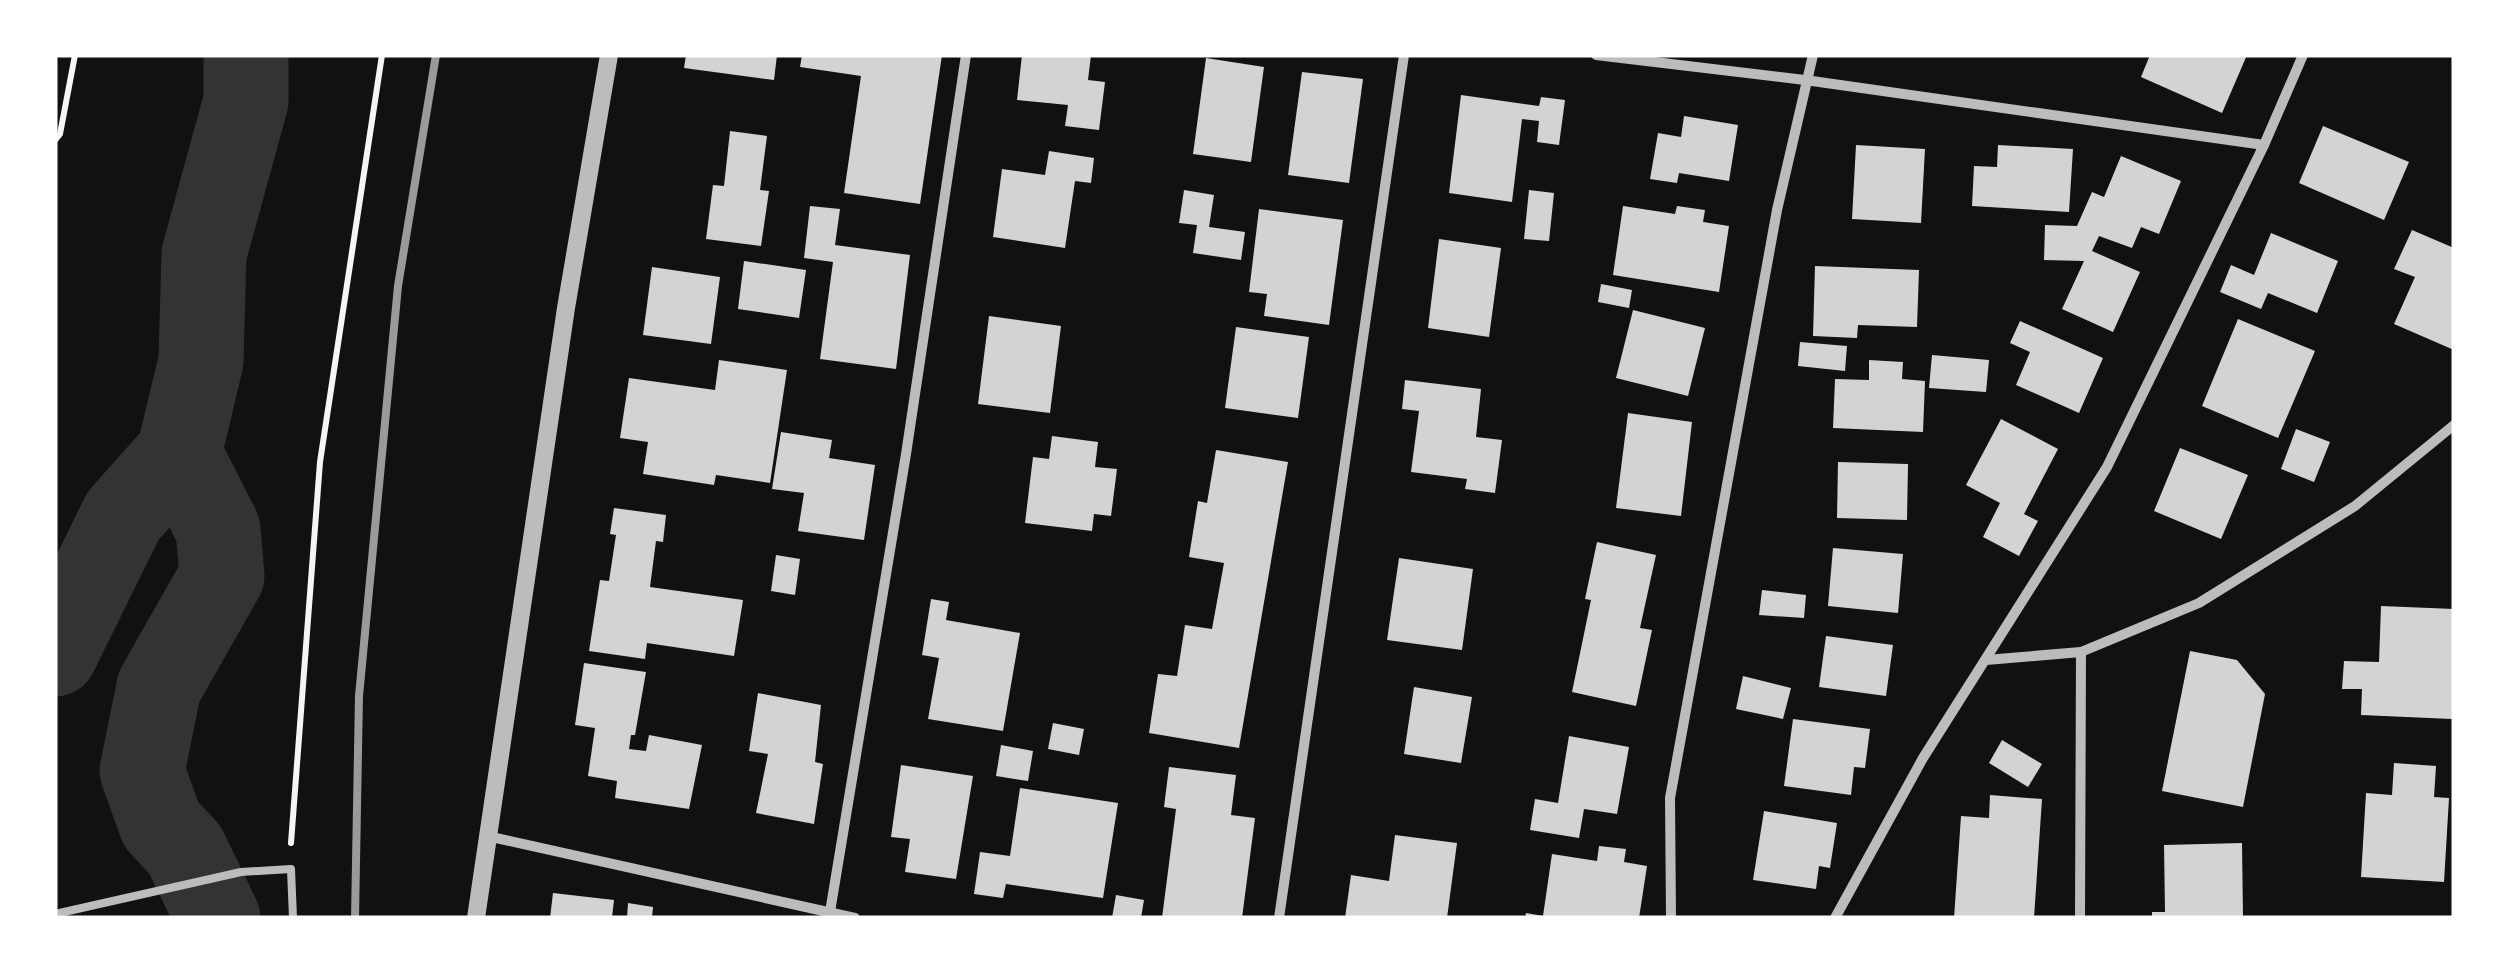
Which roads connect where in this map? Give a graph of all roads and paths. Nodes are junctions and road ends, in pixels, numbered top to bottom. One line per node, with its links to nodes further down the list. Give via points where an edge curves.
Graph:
1 (76, 55): 10 (path)
2 (382, 55): 16 (path, via 320,462)
3 (609, 55): 15 (street)
4 (966, 55): 18 (street)
5 (1404, 55): 22 (street)
6 (1596, 55): 9 (street)
7 (1813, 55): 9 (street)
8 (2303, 55): 11 (street)
9 (1805, 80): 11 (street); 23 (street, via 1670,798)
10 (55, 140)
11 (2264, 145): 14 (street, via 2107,467)
12 (2454, 425): 13 (street, via 2355,506 2199,603)
13 (2080, 652): 14 (street); 25 (street)
14 (1986, 660): 24 (street)
15 (486, 836): 18 (street); 20 (street)
16 (291, 870): 17 (lane, via 241,872); 19 (lane)
17 (55, 914)
18 (829, 915): 21 (street)
19 (293, 918)
20 (476, 918)
21 (855, 918)
22 (1280, 918)
23 (1671, 918)
24 (1835, 918)
25 (2080, 918)

